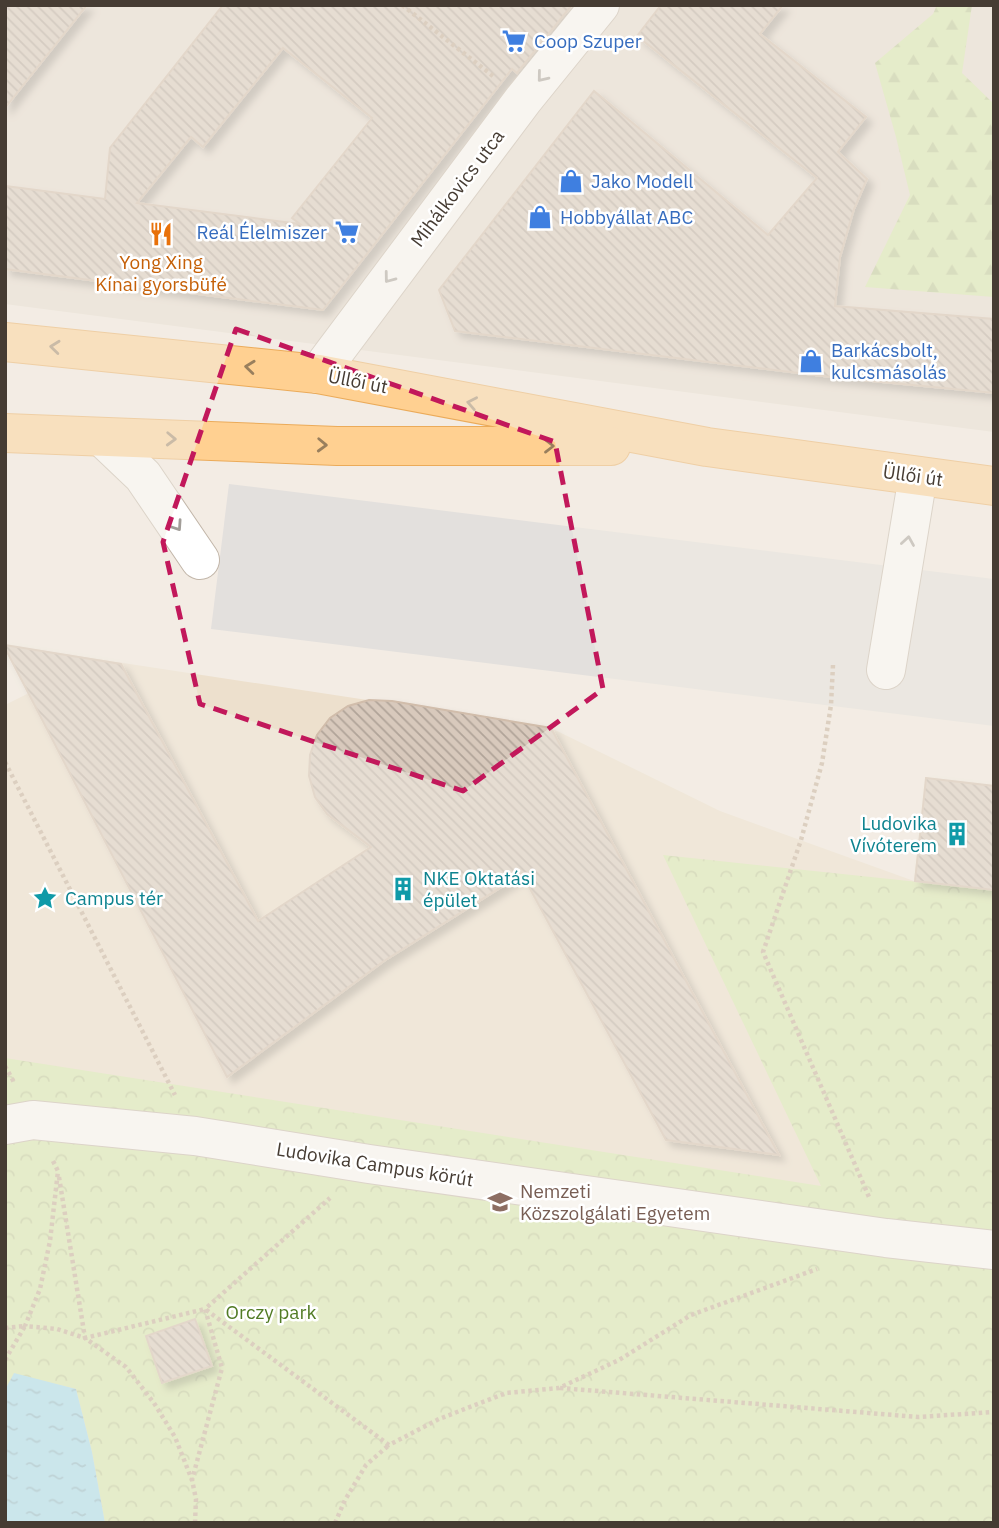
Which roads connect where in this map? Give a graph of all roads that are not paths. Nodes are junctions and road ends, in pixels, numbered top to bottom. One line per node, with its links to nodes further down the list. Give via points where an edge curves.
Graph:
1 (600, 5): 3 (street, Mihálkovics utca, one-way to 3)
2 (5, 342): 3 (main road, Üllői út, one-way to 2)
3 (318, 374): 6 (main road, Üllői út, one-way to 3)
4 (5, 433): 5 (main road, Üllői út)
5 (102, 437): 6 (main road, Üllői út, one-way to 6, via 337,446); 9 (street, one-way to 9, via 143,476)
6 (708, 447): 7 (main road, Üllői út)
7 (918, 476): 8 (main road, Üllői út); 10 (street, one-way to 7)
8 (994, 486)
9 (200, 560)
10 (886, 670)
11 (19, 1123): 12 (street, Ludovika Campus körút, via 195,1136)
12 (994, 1250)

